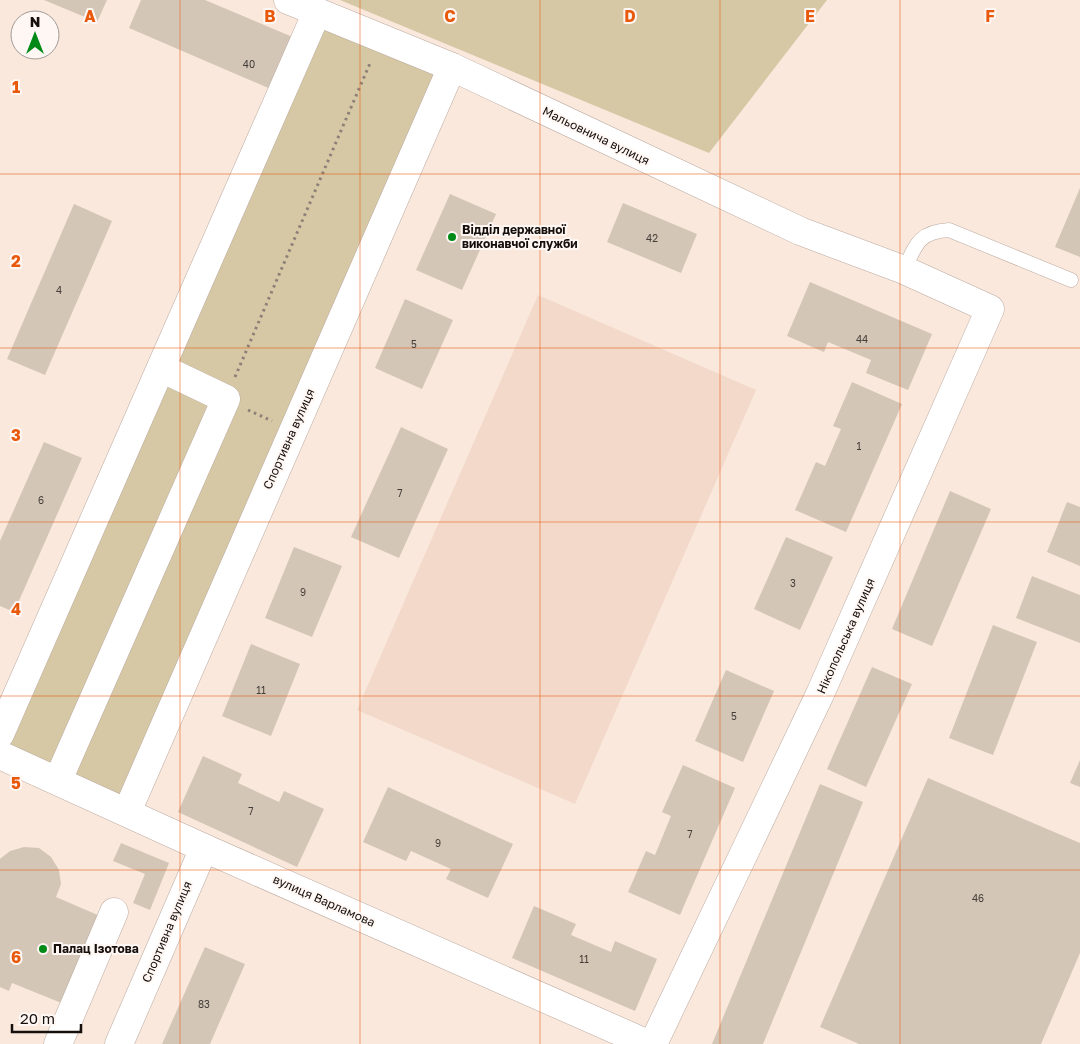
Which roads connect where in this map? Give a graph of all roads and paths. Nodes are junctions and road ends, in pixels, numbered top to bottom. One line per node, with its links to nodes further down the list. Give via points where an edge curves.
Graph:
1 (288, 0): 2 (street, Мальовнича вулиця)
2 (317, 12): 3 (street, Мальовнича вулиця); 7 (street)
3 (381, 38): 4 (street, Мальовнича вулиця); 8 (path)
4 (452, 66): 5 (street, Мальовнича вулиця, via 792,228); 9 (street, Спортивна вулиця)
5 (904, 270): 6 (lane, via 919,240 932,231 949,230); 19 (street, Нікопольська вулиця, via 990,309 820,694)
6 (1071, 280)
7 (161, 368): 8 (street); 10 (street)
8 (226, 399): 9 (path); 12 (street)
9 (293, 431): 13 (street, Спортивна вулиця)
10 (0, 734)
11 (0, 755): 12 (street, вулиця Варламова)
12 (58, 780): 13 (street, вулиця Варламова)
13 (127, 812): 14 (street, вулиця Варламова)
14 (204, 848): 17 (street, Спортивна вулиця); 18 (street, вулиця Варламова)
15 (114, 912): 16 (street)
16 (58, 1044)
17 (119, 1044)
18 (648, 1044)
19 (653, 1044)

